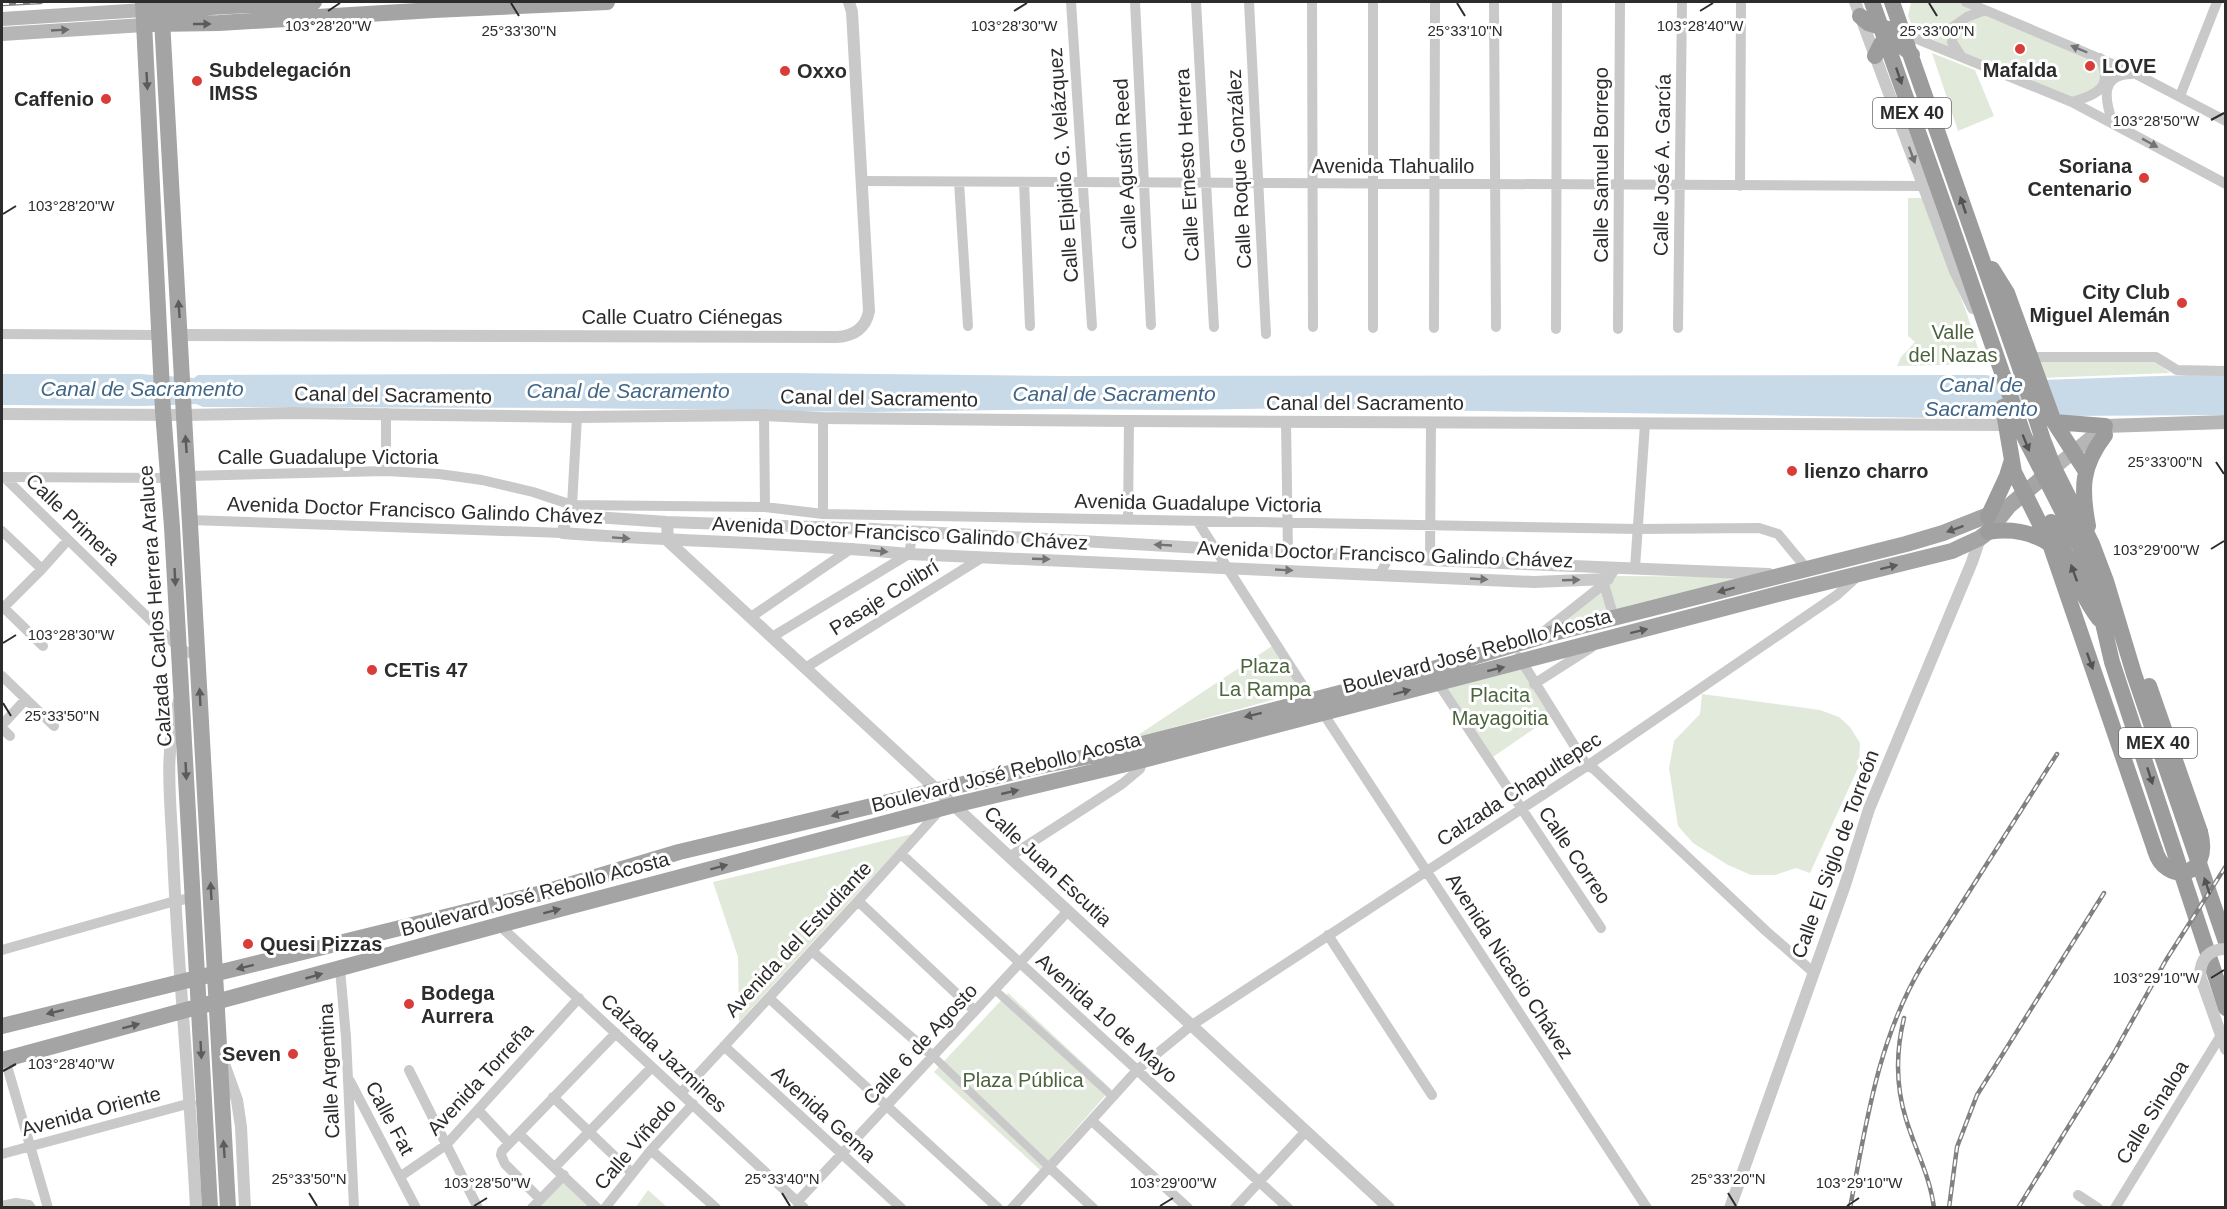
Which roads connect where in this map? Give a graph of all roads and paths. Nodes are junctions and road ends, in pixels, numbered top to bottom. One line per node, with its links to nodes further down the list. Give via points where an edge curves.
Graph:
1 (314, 2): 24 (main road)
2 (607, 2): 20 (main road)
3 (1071, 2): 41 (street, Calle Elpidio G. Velázquez)
4 (1136, 2): 42 (street, Calle Agustín Reed)
5 (1196, 2): 43 (street, Calle Ernesto Herrera)
6 (1249, 2): 44 (street, Calle Roque González)
7 (1312, 2): 45 (street)
8 (1372, 2): 46 (street)
9 (1435, 2): 47 (street)
10 (1494, 2): 48 (street)
11 (1557, 2): 50 (street)
12 (1620, 2): 51 (street, Calle Samuel Borrego)
13 (1682, 2): 52 (street, Calle José A. García)
14 (1741, 2): 53 (street)
15 (1872, 2): 69 (highway, MEX 40, one-way to 69, bridge)
16 (1892, 2): 28 (highway, MEX 40)
17 (1966, 2): 23 (street)
18 (2217, 2): 34 (street)
19 (852, 5): 38 (street, Calle Cuatro Ciénegas)
20 (434, 6): 21 (main road)
21 (324, 9): 24 (main road, one-way to 21, via 219,23)
22 (1857, 9): 28 (highway, via 1868,23); 30 (street)
23 (1985, 10): 31 (street, via 1954,26 1952,42); 32 (street, one-way to 23)
24 (162, 11): 25 (main road); 55 (main road, Calzada Carlos Herrera Araluce)
25 (143, 12): 26 (main road); 27 (main road, one-way to 25); 56 (main road, Calzada Carlos Herrera Araluce, one-way to 56)
26 (2, 19)
27 (2, 33)
28 (1905, 34): 29 (highway, MEX 40); 31 (street)
29 (1912, 55): 30 (highway, via 1890,42 1881,44); 74 (highway, MEX 40, one-way to 29, via 1982,260)
30 (1875, 56): 54 (street, one-way to 54)
31 (1962, 58): 35 (street)
32 (2100, 58): 33 (street); 35 (street, via 2106,69 2103,85 2096,93)
33 (2136, 74): 34 (street); 37 (street, via 2117,75 2109,84 2105,98)
34 (2180, 96): 36 (street)
35 (2072, 102): 37 (street)
36 (2226, 121)
37 (2113, 123): 49 (street, one-way to 49)
38 (862, 181): 39 (street, Avenida Tlahualilo); 72 (street, Calle Cuatro Ciénegas, via 869,311 864,325 844,337)
39 (959, 182): 40 (street, Avenida Tlahualilo); 58 (street)
40 (1024, 182): 41 (street, Avenida Tlahualilo); 59 (street)
41 (1083, 182): 42 (street, Avenida Tlahualilo); 60 (street, Calle Elpidio G. Velázquez)
42 (1144, 183): 43 (street, Avenida Tlahualilo); 57 (street, Calle Agustín Reed)
43 (1206, 183): 44 (street, Avenida Tlahualilo); 61 (street, Calle Ernesto Herrera)
44 (1258, 183): 45 (street, Avenida Tlahualilo); 71 (street, Calle Roque González)
45 (1313, 183): 46 (street, Avenida Tlahualilo); 62 (street)
46 (1373, 184): 47 (street, Avenida Tlahualilo); 64 (street)
47 (1435, 184): 48 (street, Avenida Tlahualilo); 65 (street)
48 (1495, 184): 50 (street, Avenida Tlahualilo); 63 (street)
49 (2226, 184)
50 (1556, 185): 51 (street, Avenida Tlahualilo); 67 (street)
51 (1619, 185): 52 (street, Avenida Tlahualilo); 68 (street, Calle Samuel Borrego)
52 (1679, 185): 53 (street, Avenida Tlahualilo); 66 (street, Calle José A. García)
53 (1740, 186): 54 (street, Avenida Tlahualilo)
54 (1923, 186): 69 (street, via 1958,278)
55 (178, 285): 56 (main road); 72 (main road, Calzada Carlos Herrera Araluce, one-way to 55)
56 (157, 287): 73 (main road, Calzada Carlos Herrera Araluce)
57 (1151, 325)
58 (968, 326)
59 (1030, 326)
60 (1092, 326)
61 (1214, 327)
62 (1313, 327)
63 (1496, 327)
64 (1373, 328)
65 (1434, 328)
66 (1678, 328)
67 (1556, 329)
68 (1618, 329)
69 (1988, 329): 81 (highway, MEX 40)
70 (2, 334): 73 (street)
71 (1266, 334)
72 (181, 335): 78 (main road, Calzada Carlos Herrera Araluce)
73 (159, 336): 77 (main road, Calzada Carlos Herrera Araluce)
74 (2024, 361): 75 (street, via 2156,357 2177,370); 76 (highway, MEX 40); 76 (highway, via 2038,380)
75 (2226, 371)
76 (2040, 408): 87 (highway); 100 (highway, MEX 40)
77 (163, 412): 78 (street, Canal del Sacramento); 80 (street, Canal del Sacramento); 99 (main road, Calzada Carlos Herrera Araluce)
78 (184, 413): 79 (street, Canal del Sacramento); 97 (main road, Calzada Carlos Herrera Araluce, one-way to 78)
79 (386, 413): 83 (street, Canal del Sacramento); 96 (street)
80 (2, 414)
81 (2008, 414): 90 (street, Canal del Sacramento); 94 (highway); 100 (highway, MEX 40, one-way to 100, via 2024,436)
82 (764, 416): 83 (street, Canal del Sacramento); 84 (street, Canal del Sacramento); 101 (street)
83 (577, 417): 102 (street)
84 (823, 418): 85 (street, Canal del Sacramento); 103 (street)
85 (1129, 421): 86 (street, Canal del Sacramento); 105 (street)
86 (1286, 422): 89 (street, Canal del Sacramento); 108 (street)
87 (2054, 422): 92 (highway); 93 (highway)
88 (2226, 422): 92 (main road)
89 (1431, 423): 90 (street, Canal del Sacramento); 109 (street)
90 (1645, 424): 110 (street)
91 (2226, 431): 92 (main road)
92 (2101, 432): 93 (main road); 95 (highway)
93 (2072, 452): 95 (highway); 100 (main road)
94 (2012, 459): 100 (highway, via 2014,472); 111 (highway)
95 (2085, 470): 119 (highway, via 2086,513)
96 (386, 471): 97 (street, Calle Guadalupe Victoria); 102 (street, Calle Guadalupe Victoria, via 482,480 533,492)
97 (188, 476): 104 (main road, Calzada Carlos Herrera Araluce)
98 (3, 477): 99 (street); 115 (street, Calle Primera)
99 (168, 478): 147 (main road, Calzada Carlos Herrera Araluce, one-way to 147)
100 (2038, 481): 111 (main road, Boulevard José Rebollo Acosta); 118 (highway); 119 (highway, MEX 40); 141 (highway, via 2085,598)
101 (765, 507): 102 (street, Avenida Guadalupe Victoria); 103 (street, Avenida Guadalupe Victoria)
102 (569, 510): 106 (street, Avenida Doctor Francisco Galindo Chávez); 114 (street)
103 (823, 514): 105 (street, Avenida Guadalupe Victoria)
104 (190, 520): 114 (street, Avenida Doctor Francisco Galindo Chávez); 148 (main road, Calzada Carlos Herrera Araluce)
105 (1128, 520): 107 (street, Avenida Guadalupe Victoria)
106 (667, 522): 113 (street, Avenida Doctor Francisco Galindo Chávez); 116 (street)
107 (1198, 522): 108 (street, Avenida Guadalupe Victoria); 121 (street)
108 (1288, 522): 109 (street, Avenida Guadalupe Victoria); 122 (street)
109 (1430, 525): 110 (street, Avenida Guadalupe Victoria); 126 (street)
110 (1638, 529): 130 (street); 132 (street, Avenida Guadalupe Victoria, via 1759,528 1778,534)
111 (1985, 529): 117 (main road, Boulevard José Rebollo Acosta, one-way to 117); 118 (highway, via 2020,531); 127 (main road, Boulevard José Rebollo Acosta, via 1952,551); 188 (street, Calle El Siglo de Torreón, via 1869,809)
112 (2, 531): 131 (street)
113 (913, 531): 121 (street, Avenida Doctor Francisco Galindo Chávez, one-way to 113); 123 (street)
114 (562, 534): 116 (street, Avenida Doctor Francisco Galindo Chávez, one-way to 116)
115 (68, 540): 131 (street); 147 (street, Calle Primera)
116 (668, 541): 120 (street, Avenida Doctor Francisco Galindo Chávez); 139 (street, Calle Juan Escutia)
117 (1906, 544): 127 (main road); 132 (main road, Boulevard José Rebollo Acosta)
118 (2050, 544): 155 (highway, one-way to 155)
119 (2092, 544): 138 (highway, MEX 40)
120 (852, 548): 123 (street, Avenida Doctor Francisco Galindo Chávez, one-way to 123); 139 (street)
121 (1215, 548): 122 (street, Avenida Doctor Francisco Galindo Chávez); 129 (street)
122 (1288, 553): 124 (street, Avenida Doctor Francisco Galindo Chávez)
123 (909, 554): 125 (street, Avenida Doctor Francisco Galindo Chávez); 142 (street)
124 (1390, 555): 126 (street, Avenida Doctor Francisco Galindo Chávez); 133 (street)
125 (983, 557): 129 (street, Avenida Doctor Francisco Galindo Chávez, one-way to 129); 150 (street, Pasaje Colibrí)
126 (1430, 560): 128 (street, Avenida Doctor Francisco Galindo Chávez)
127 (1913, 561): 135 (main road, Boulevard José Rebollo Acosta, one-way to 127)
128 (1617, 567): 130 (street, Avenida Doctor Francisco Galindo Chávez); 136 (street)
129 (1225, 568): 133 (street, Avenida Doctor Francisco Galindo Chávez, one-way to 133); 159 (street)
130 (1635, 568): 134 (street, Avenida Doctor Francisco Galindo Chávez)
131 (42, 569): 137 (street)
132 (1807, 569): 134 (main road, Boulevard José Rebollo Acosta)
133 (1380, 574): 136 (street, Avenida Doctor Francisco Galindo Chávez, one-way to 136)
134 (1780, 575): 140 (main road, Boulevard José Rebollo Acosta, one-way to 140)
135 (1859, 575): 144 (main road, Boulevard José Rebollo Acosta, one-way to 135); 165 (street, Calzada Chapultepec, via 1837,595)
136 (1606, 582): 140 (street); 143 (street)
137 (2, 607): 145 (street)
138 (2118, 616): 155 (highway, bridge, via 2151,690 2200,832 2204,848 2192,869 2168,870 2157,858); 157 (highway, MEX 40)
139 (751, 617): 142 (street, Calle Juan Escutia)
140 (1614, 618): 143 (main road, Boulevard José Rebollo Acosta)
141 (2102, 624): 157 (highway); 160 (highway, MEX 40)
142 (772, 637): 150 (street, Calle Juan Escutia)
143 (1534, 639): 146 (main road, Boulevard José Rebollo Acosta)
144 (1603, 640): 149 (main road, Boulevard José Rebollo Acosta); 154 (street)
145 (44, 646)
146 (1513, 646): 149 (street); 152 (main road, Boulevard José Rebollo Acosta)
147 (179, 648): 148 (street, Calle Primera); 156 (main road, Calzada Carlos Herrera Araluce)
148 (198, 657): 189 (main road, Calzada Carlos Herrera Araluce, one-way to 148)
149 (1522, 662): 153 (main road, Boulevard José Rebollo Acosta, one-way to 149); 154 (street)
150 (806, 668): 166 (street, Calle Juan Escutia)
151 (2, 676): 158 (street)
152 (1387, 681): 159 (main road, Boulevard José Rebollo Acosta); 161 (main road, via 1331,701)
153 (1438, 683): 161 (main road, Boulevard José Rebollo Acosta, one-way to 153); 168 (street, Calle Correo)
154 (1534, 684): 165 (street)
155 (2099, 685): 160 (highway)
156 (182, 692): 175 (main road, Calzada Carlos Herrera Araluce, one-way to 175); 176 (street, via 170,747)
157 (2141, 693): 182 (highway, MEX 40, one-way to 157)
158 (26, 699): 162 (street); 163 (street)
159 (1312, 700): 166 (main road, Boulevard José Rebollo Acosta, one-way to 166)
160 (2128, 711): 196 (highway, MEX 40, one-way to 196)
161 (1323, 713): 164 (main road, Boulevard José Rebollo Acosta); 172 (street, Avenida Nicacio Chávez)
162 (54, 726)
163 (4, 729)
164 (1143, 760): 167 (main road, Boulevard José Rebollo Acosta, one-way to 164); 171 (street, via 1140,769 1122,784)
165 (1587, 766): 168 (street, Calzada Chapultepec); 188 (street)
166 (938, 791): 167 (street, Calle Juan Escutia); 169 (main road, Boulevard José Rebollo Acosta, one-way to 169)
167 (947, 807): 170 (street, Avenida del Estudiante); 171 (street, Calle Juan Escutia); 173 (main road, Boulevard José Rebollo Acosta, one-way to 167)
168 (1522, 808): 172 (street, Calzada Chapultepec); 180 (street, Calle Correo)
169 (689, 850): 173 (main road, via 683,868); 174 (main road, Boulevard José Rebollo Acosta)
170 (901, 854): 177 (street, Avenida del Estudiante); 186 (street, Avenida 10 de Mayo)
171 (1010, 857): 178 (street, Calle Juan Escutia)
172 (1427, 871): 181 (street, Calzada Chapultepec); 261 (street, Avenida Nicacio Chávez)
173 (642, 887): 179 (main road, Boulevard José Rebollo Acosta, one-way to 173)
174 (542, 893): 179 (main road, via 534,903 503,915); 189 (main road, Boulevard José Rebollo Acosta, one-way to 189)
175 (193, 898): 176 (street); 190 (main road, Calzada Carlos Herrera Araluce)
176 (175, 901): 184 (street); 191 (street)
177 (858, 901): 185 (street, Avenida del Estudiante); 198 (street)
178 (1068, 911): 186 (street, Calle 6 de Agosto); 199 (street, Calle Juan Escutia)
179 (500, 925): 187 (main road, Boulevard José Rebollo Acosta); 193 (street, Calzada Jazmines)
180 (1601, 928)
181 (1328, 935): 199 (street, Calzada Chapultepec); 213 (street)
182 (2226, 942)
183 (2226, 949): 202 (street, bridge, via 2205,957 2199,969)
184 (2, 950)
185 (812, 951): 194 (street, Avenida del Estudiante); 206 (street)
186 (1020, 963): 192 (street, Calle 6 de Agosto); 210 (street, Avenida 10 de Mayo)
187 (340, 969): 195 (main road, Boulevard José Rebollo Acosta, one-way to 187); 211 (street, Calle Argentina)
188 (1813, 972): 262 (street, Calle El Siglo de Torreón)
189 (215, 974): 190 (main road, Boulevard José Rebollo Acosta); 195 (main road, Calzada Carlos Herrera Araluce)
190 (198, 979): 191 (main road, Boulevard José Rebollo Acosta); 197 (main road, Calzada Carlos Herrera Araluce)
191 (180, 983): 197 (street); 200 (main road, Boulevard José Rebollo Acosta, one-way to 200)
192 (995, 990): 198 (street, Calle 6 de Agosto); 215 (street)
193 (579, 998): 201 (street, Calzada Jazmines); 219 (street, Avenida Torreña)
194 (769, 998): 203 (street, Avenida del Estudiante); 218 (street)
195 (217, 1003): 197 (main road, Boulevard José Rebollo Acosta); 204 (main road, Calzada Carlos Herrera Araluce)
196 (2226, 1008)
197 (191, 1010): 207 (main road, Boulevard José Rebollo Acosta, one-way to 197); 216 (street); 243 (main road, Calzada Carlos Herrera Araluce, one-way to 243)
198 (975, 1011): 206 (street, Calle 6 de Agosto)
199 (1192, 1025): 210 (street, Calzada Chapultepec); 221 (street, Calle Juan Escutia)
200 (2, 1026)
201 (616, 1033): 208 (street, Calzada Jazmines); 214 (street)
202 (2221, 1035): 205 (street); 264 (street, Calle Sinaloa)
203 (724, 1046): 212 (street, Avenida del Estudiante); 229 (street, Avenida Gema)
204 (219, 1049): 244 (main road, Calzada Carlos Herrera Araluce, one-way to 204); 245 (street, via 237,1100)
205 (2226, 1049)
206 (933, 1056): 218 (street, Calle 6 de Agosto); 231 (street)
207 (3, 1060): 226 (street)
208 (652, 1067): 212 (street, Calzada Jazmines); 222 (street)
209 (409, 1070): 225 (street)
210 (1137, 1070): 215 (street, Calzada Chapultepec); 235 (street, Avenida 10 de Mayo)
211 (348, 1078): 234 (street, Calle Fat); 246 (street, Calle Argentina)
212 (681, 1093): 217 (street, Calzada Jazmines)
213 (1432, 1095)
214 (553, 1097): 222 (street); 223 (street)
215 (1113, 1097): 220 (street, Calzada Chapultepec)
216 (191, 1103): 226 (street, Avenida Oriente); 242 (street)
217 (693, 1104): 227 (street, Calle Viñedo); 238 (street, Calzada Jazmines)
218 (887, 1106): 229 (street, Calle 6 de Agosto); 254 (street)
219 (478, 1110): 224 (street); 225 (street, Avenida Torreña)
220 (1092, 1121): 231 (street, Calzada Chapultepec); 257 (street)
221 (1306, 1131): 235 (street); 260 (street, Calle Juan Escutia)
222 (588, 1132): 230 (street); 232 (street)
223 (519, 1134): 224 (street); 230 (street)
224 (510, 1143): 237 (street, via 502,1151 502,1160)
225 (446, 1145): 234 (street, Avenida Torreña); 248 (street)
226 (29, 1147): 228 (street, Avenida Oriente); 241 (street)
227 (651, 1150): 232 (street, Calle Viñedo); 252 (street)
228 (2, 1154)
229 (842, 1154): 238 (street, Calle 6 de Agosto); 253 (street, Avenida Gema)
230 (555, 1167): 233 (street)
231 (1050, 1168): 255 (street, Calzada Chapultepec); 256 (street)
232 (632, 1173): 251 (street, Calle Viñedo)
233 (564, 1175): 237 (street); 250 (street)
234 (401, 1176): 247 (street, Calle Fat)
235 (1259, 1181): 258 (street); 259 (street, Avenida 10 de Mayo)
236 (2078, 1195): 263 (street)
237 (540, 1199): 249 (street)
238 (800, 1205)
239 (2, 1206): 240 (street, via 16,1203)
240 (32, 1208)
241 (48, 1208)
242 (196, 1208)
243 (210, 1208)
244 (228, 1208)
245 (245, 1208)
246 (354, 1208)
247 (416, 1208)
248 (478, 1208)
249 (532, 1208)
250 (597, 1208)
251 (605, 1208)
252 (716, 1208)
253 (901, 1208)
254 (998, 1208)
255 (1012, 1208)
256 (1093, 1208)
257 (1188, 1208)
258 (1235, 1208)
259 (1288, 1208)
260 (1389, 1208)
261 (1647, 1208)
262 (1730, 1208)
263 (2098, 1208)
264 (2115, 1208)

